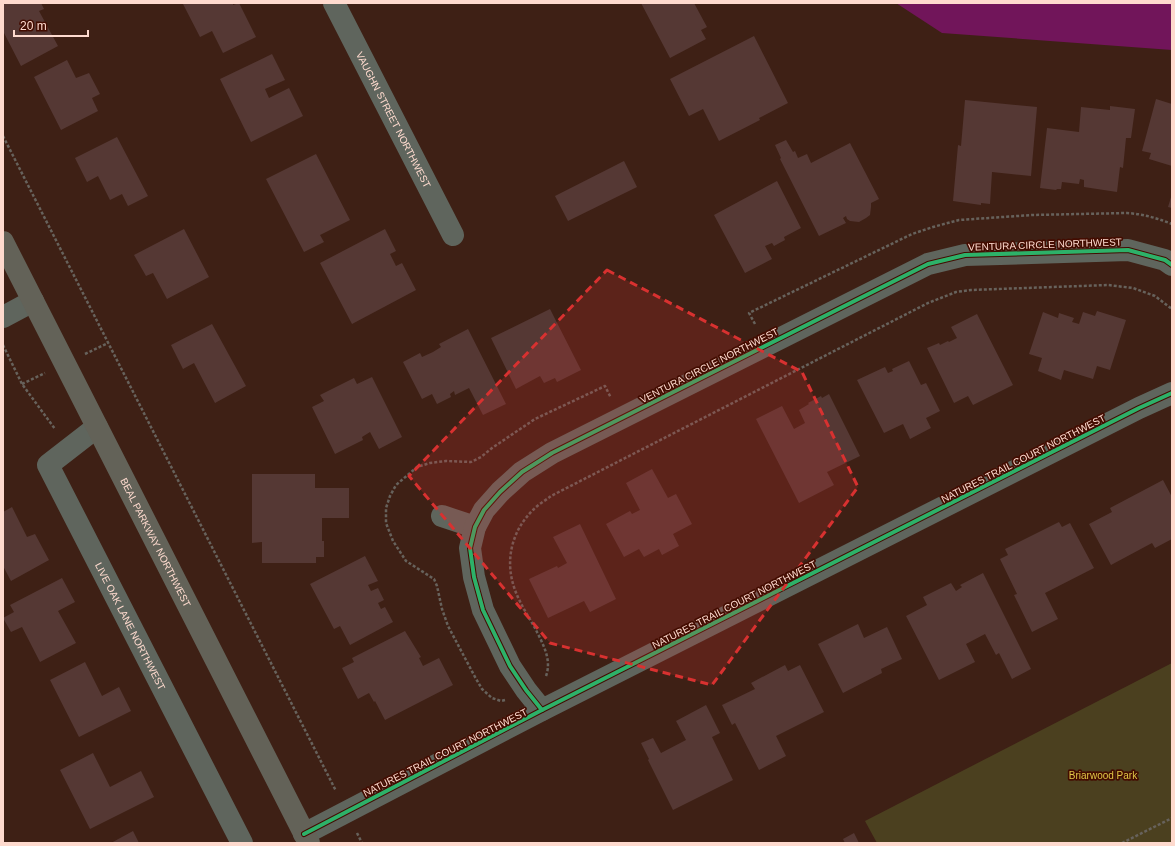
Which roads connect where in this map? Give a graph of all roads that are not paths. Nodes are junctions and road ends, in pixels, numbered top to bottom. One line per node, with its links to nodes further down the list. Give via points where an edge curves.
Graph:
1 (334, 3): 2 (street, VAUGHN STREET NORTHWEST)
2 (453, 235)
3 (3, 242): 5 (main road, BEAL PARKWAY NORTHWEST)
4 (1172, 265): 10 (street, VENTURA CIRCLE NORTHWEST, via 1165,260 1128,250 965,255 928,264 552,453 522,472 500,492 484,510)
5 (33, 301): 6 (street); 8 (main road, BEAL PARKWAY NORTHWEST)
6 (3, 317)
7 (1172, 393): 11 (street, NATURES TRAIL COURT NORTHWEST)
8 (97, 427): 12 (main road, BEAL PARKWAY NORTHWEST); 13 (street, LIVE OAK LANE NORTHWEST, via 48,465)
9 (442, 516): 10 (street)
10 (475, 527): 11 (street, VENTURA CIRCLE NORTHWEST, via 470,548 474,577 483,610 510,666)
11 (542, 710): 12 (street, NATURES TRAIL COURT NORTHWEST, via 346,812)
12 (307, 838)
13 (242, 843)

